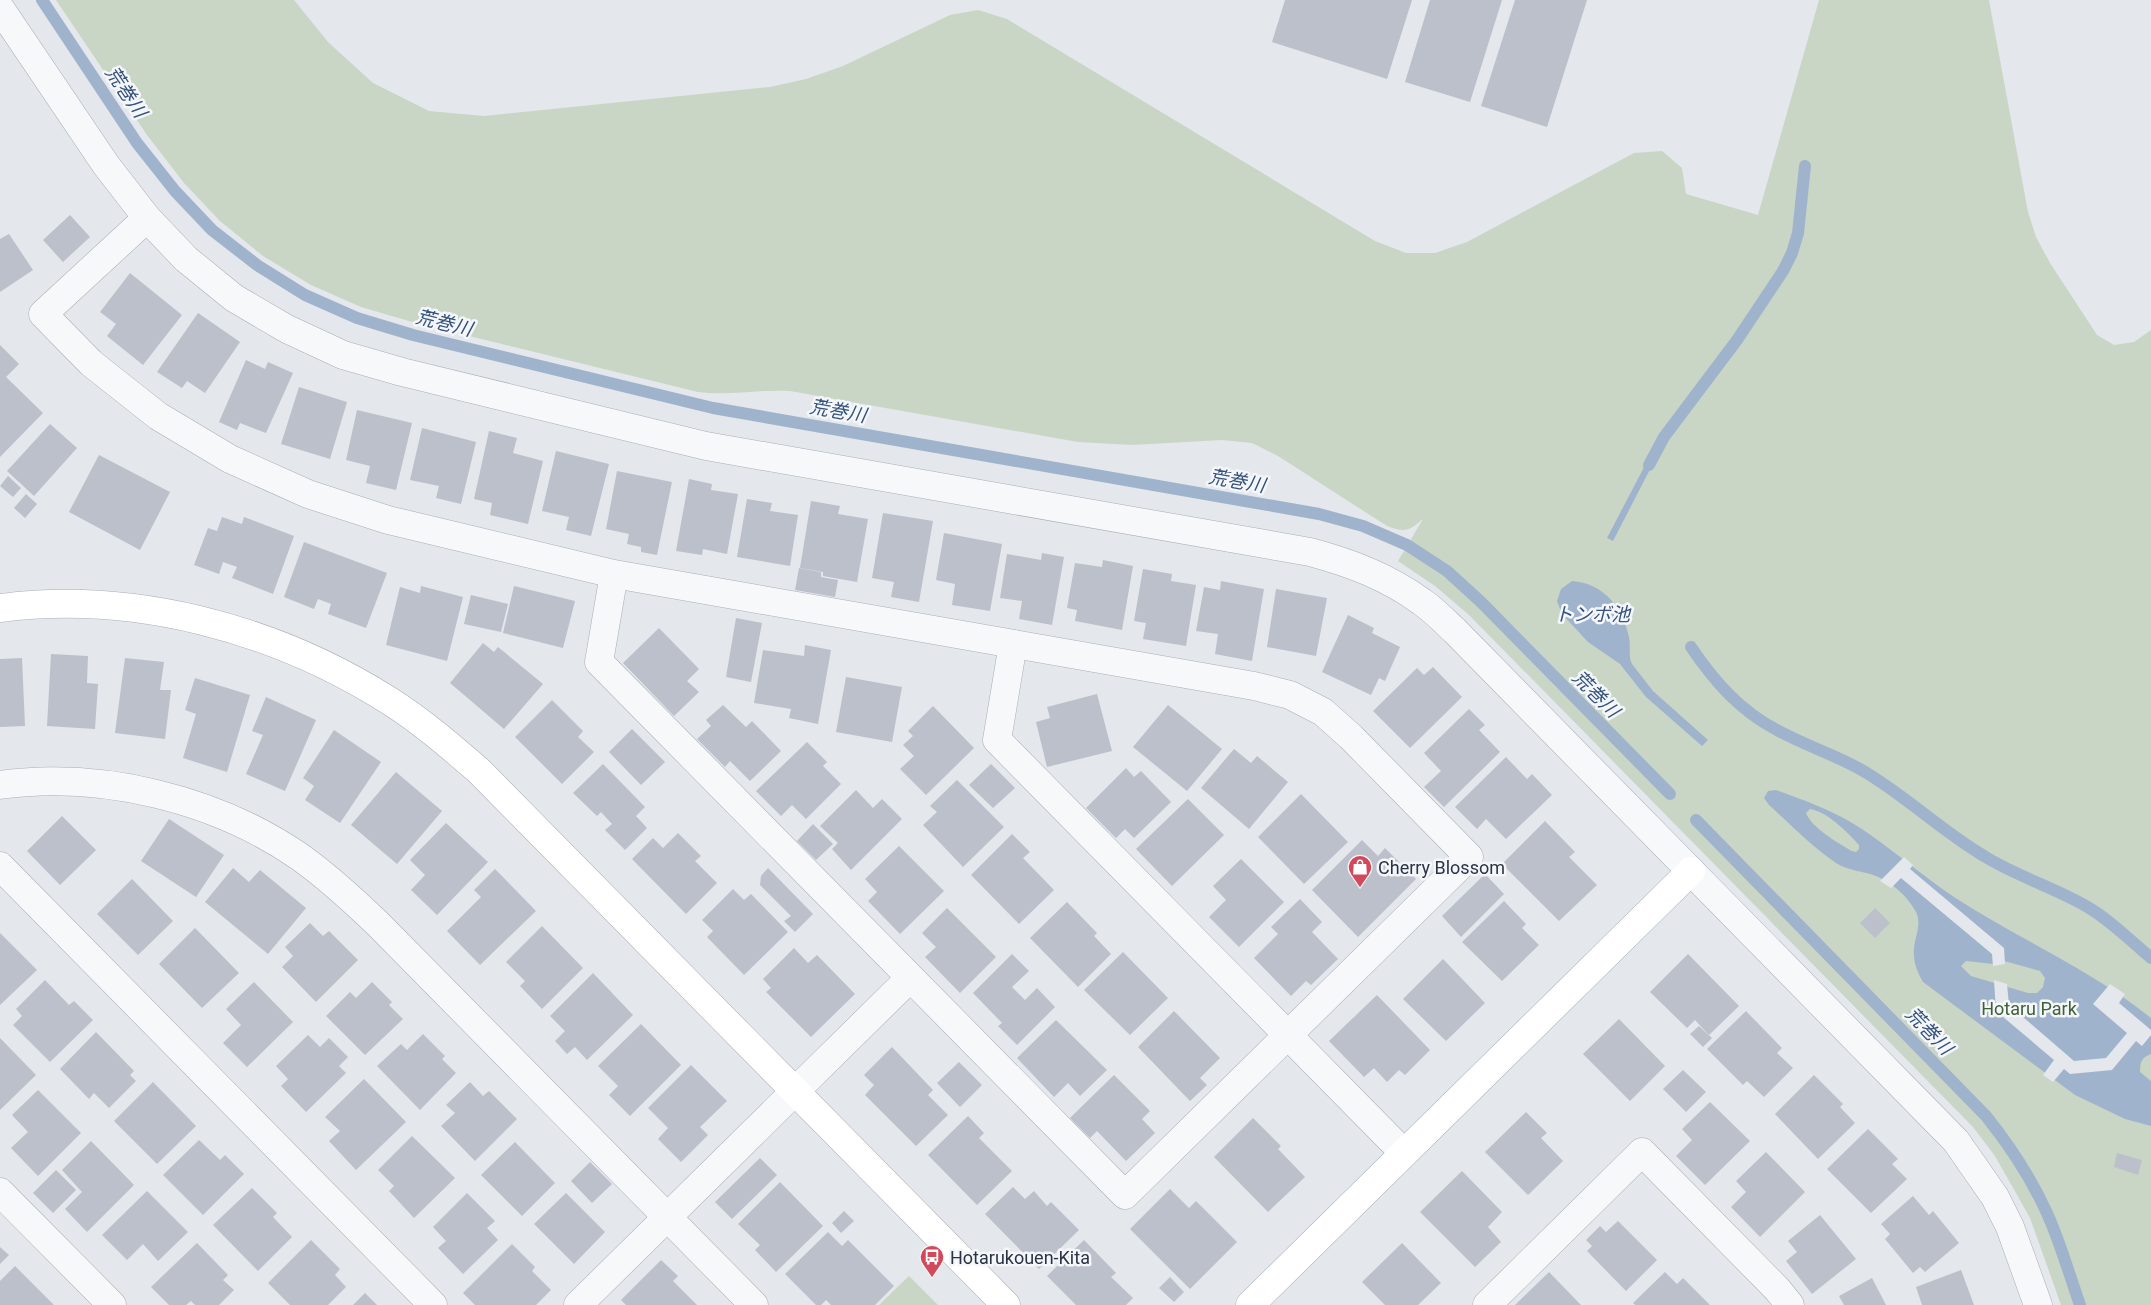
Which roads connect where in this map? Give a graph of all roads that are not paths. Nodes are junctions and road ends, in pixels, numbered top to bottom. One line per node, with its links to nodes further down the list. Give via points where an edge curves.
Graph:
1 (0, 8): 2 (street, via 106,165)
2 (147, 218): 3 (street, via 43,314 91,364 158,416 230,459 308,494 388,520); 8 (street, via 186,259 234,298 287,330 343,355 402,372 706,446 1310,552 1350,563 1402,589 1454,630)
3 (614, 574): 5 (street); 9 (street, via 599,662)
4 (0, 608): 11 (street, via 67,604 124,607 235,629 288,648 340,672 388,700 435,732 478,770)
5 (1013, 644): 10 (street, via 997,740); 10 (street, via 1290,695 1323,712 1344,731 1468,857)
6 (0, 785): 14 (street, via 55,782 106,785 157,795 206,810 254,830 299,857 340,888 372,918)
7 (0, 866): 17 (street)
8 (1691, 871): 12 (street); 23 (street, via 1956,1142 1996,1197)
9 (910, 978): 10 (street, via 1125,1195); 11 (street)
10 (1287, 1035): 12 (street)
11 (795, 1091): 14 (street); 20 (street)
12 (1404, 1153): 21 (street)
13 (0, 1192): 16 (street)
14 (667, 1217): 18 (street); 19 (street)
15 (1776, 1300): 22 (street, via 1642,1152)
16 (112, 1305)
17 (433, 1305)
18 (578, 1305)
19 (754, 1305)
20 (1006, 1305)
21 (1250, 1305)
22 (1487, 1305)
23 (2038, 1305)

